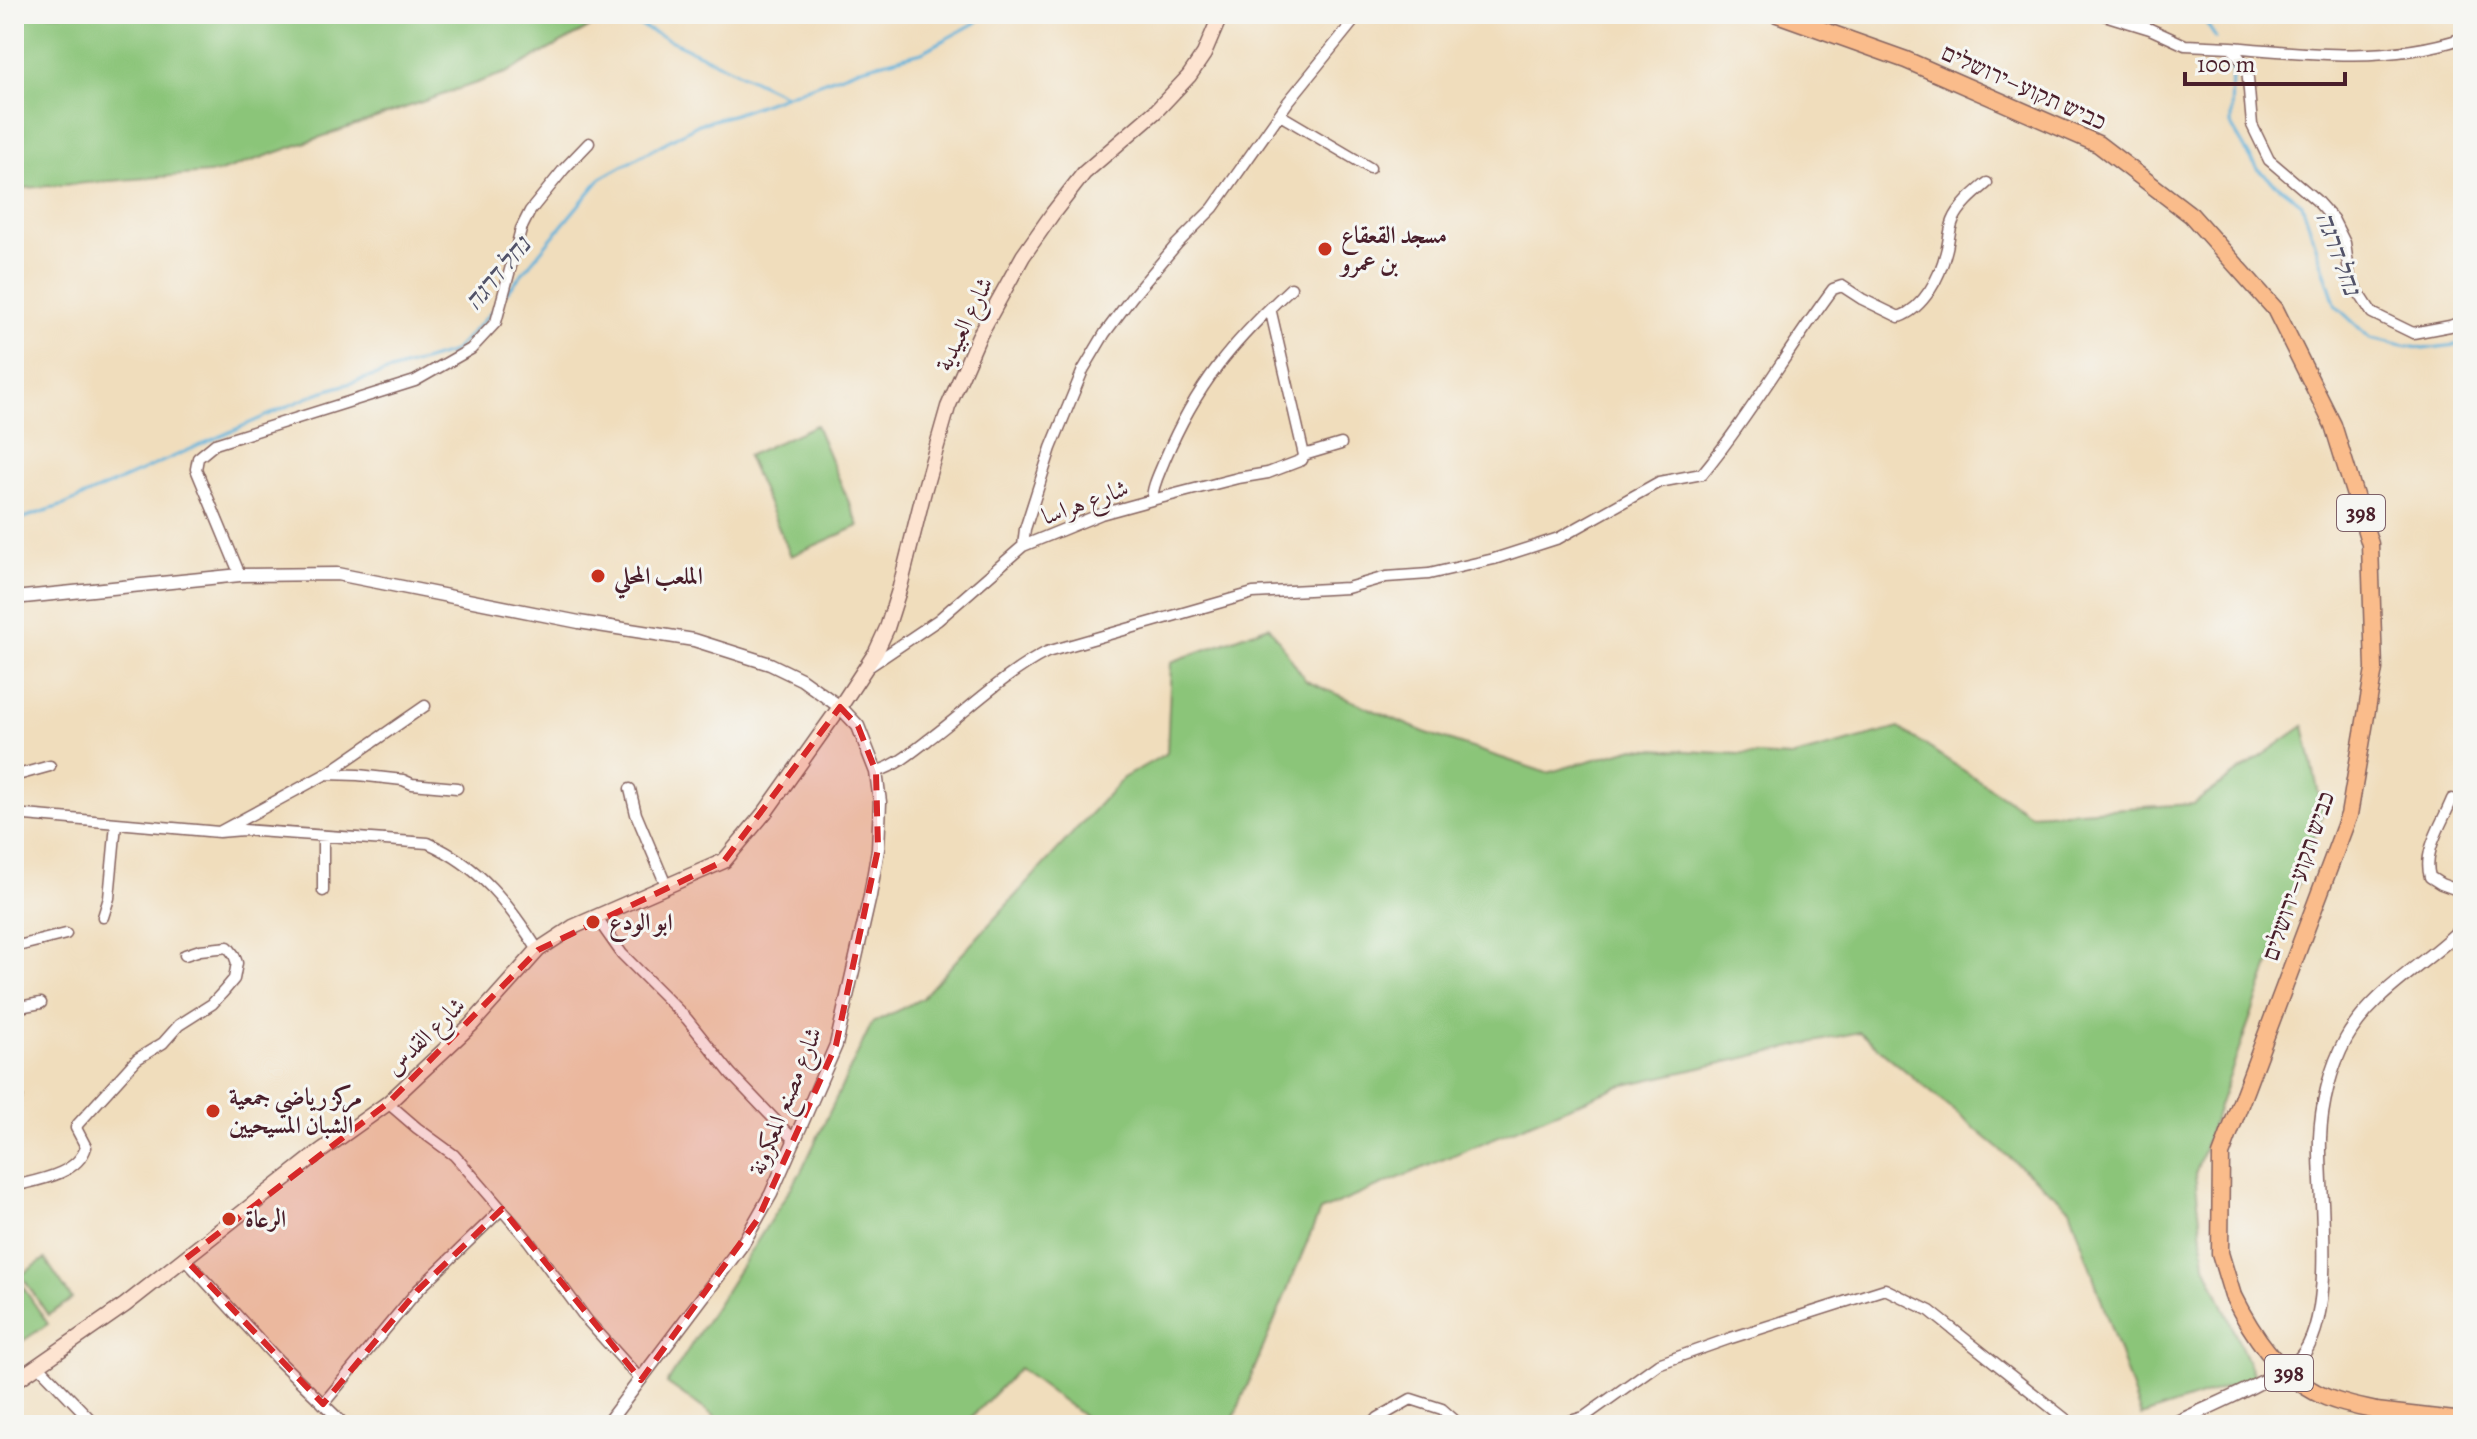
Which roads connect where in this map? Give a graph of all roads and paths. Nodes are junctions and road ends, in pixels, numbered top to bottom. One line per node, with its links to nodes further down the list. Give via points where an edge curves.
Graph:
1 (1221, 14): 20 (main road, شارع العبيدية, via 1189,76 1084,173 1053,213 979,336 948,407 887,628)
2 (1777, 14): 55 (main road, כביש תקוע–ירושלים / 398, bridge, via 1906,60 2098,144 2191,215 2275,309 2333,425 2370,544 2374,669 2349,815 2221,1155 2220,1253 2233,1296 2257,1338 2293,1378 2334,1400 2376,1411)
3 (2101, 14): 6 (street, via 2185,45)
4 (1352, 23): 7 (street)
5 (2463, 38): 6 (street, via 2435,48 2373,53)
6 (2231, 47): 13 (street, via 2247,67 2252,125 2269,160 2333,219 2345,243 2350,279 2372,313 2413,333)
7 (1280, 115): 9 (street); 17 (street, via 1213,208 1105,333 1083,370 1036,491)
8 (589, 143): 18 (street, via 530,211 496,322 471,349 415,381 215,444 198,458 196,469)
9 (1370, 168)
10 (1987, 183): 24 (street, via 1954,219 1941,267 1918,306 1899,317 1842,286 1833,289 1702,474 1659,482 1559,538 1494,559 1347,588 1253,593 1047,652 1023,664 893,767)
11 (1291, 288): 12 (street, شارع هراسا)
12 (1270, 308): 15 (street); 16 (street, شارع هراسا, via 1228,351 1197,395 1169,450)
13 (2463, 321)
14 (1341, 444): 15 (street)
15 (1304, 455): 16 (street, via 1297,463 1268,473)
16 (1152, 500): 17 (street, شارع هراسا)
17 (1023, 546): 20 (street, شارع هراسا, via 938,620)
18 (240, 575): 19 (street, شارع مصنع المعكرونة); 22 (street, شارع مصنع المعكرونة, via 337,574 694,640 770,664)
19 (14, 598)
20 (865, 670): 22 (main road, شارع العبيدية)
21 (425, 706): 25 (street)
22 (840, 707): 24 (street, شارع مصنع المعكرونة, via 858,726); 34 (main road, شارع القدس, via 724,861)
23 (50, 766): 26 (street)
24 (876, 772): 47 (street, شارع مصنع المعكرونة, via 880,802 870,896 836,1045)
25 (326, 774): 27 (street); 32 (street)
26 (14, 776)
27 (457, 788)
28 (630, 789): 34 (street)
29 (2452, 799): 36 (street, via 2427,867 2430,877)
30 (14, 814): 31 (street)
31 (116, 824): 32 (street); 37 (street)
32 (219, 832): 33 (street)
33 (323, 836): 35 (street); 42 (street, via 428,843 454,855 516,915)
34 (666, 885): 38 (main road, شارع القدس)
35 (323, 891)
36 (2463, 892)
37 (103, 917)
38 (596, 917): 42 (main road, شارع القدس); 47 (street, via 622,954)
39 (2463, 927): 63 (street, via 2372,1003 2345,1039 2328,1083 2320,1137 2325,1248 2312,1339 2300,1358 2264,1382)
40 (66, 934): 41 (street)
41 (14, 947)
42 (538, 950): 46 (main road, شارع القدس, via 471,1025)
43 (185, 955): 48 (street, via 228,947 237,963 234,979 212,1004 137,1059 78,1124 86,1147 76,1165)
44 (41, 1003): 45 (street)
45 (14, 1008)
46 (388, 1103): 49 (street, via 454,1155); 50 (main road, شارع القدس)
47 (795, 1141): 52 (street, شارع مصنع المعكرونة, via 742,1245)
48 (14, 1186)
49 (502, 1209): 52 (street, via 587,1320); 54 (street, via 418,1290)
50 (185, 1259): 51 (main road, شارع القدس); 54 (street)
51 (38, 1365): 53 (main road, شارع القدس); 56 (street)
52 (641, 1380): 58 (street, شارع مصنع المعكرونة)
53 (14, 1382)
54 (323, 1404): 57 (street)
55 (2463, 1421)
56 (92, 1425)
57 (345, 1425)
58 (606, 1425)
59 (1372, 1425): 60 (street, via 1411,1399 1442,1409)
60 (1460, 1425)
61 (1557, 1425): 62 (street, via 1584,1417 1658,1364 1885,1289 1930,1311)
62 (2073, 1425)
63 (2171, 1425)

